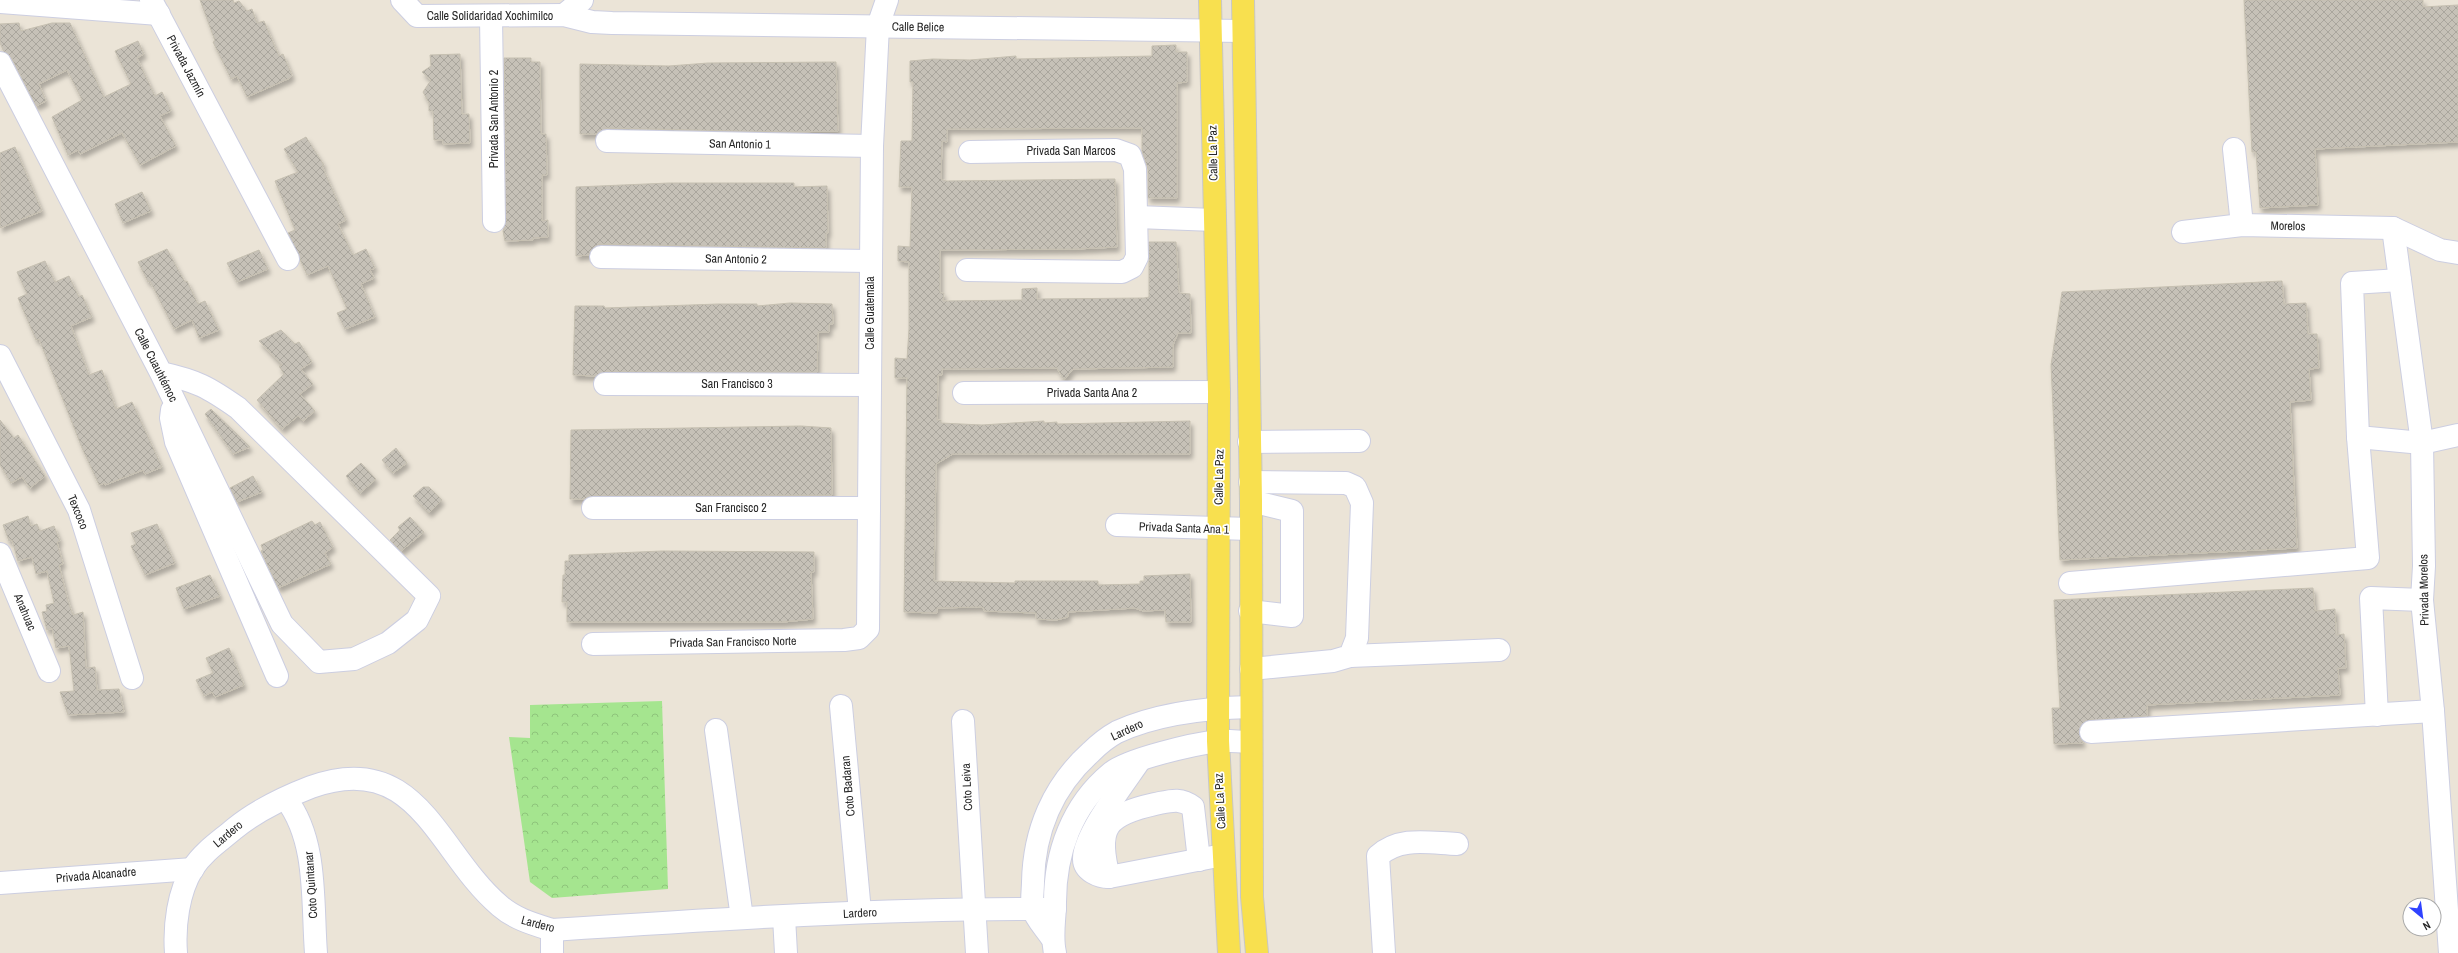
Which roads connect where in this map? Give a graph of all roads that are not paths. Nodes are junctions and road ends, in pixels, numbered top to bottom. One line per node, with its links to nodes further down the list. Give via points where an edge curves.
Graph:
1 (402, 0): 10 (street, Calle Solidaridad Xochimilco, via 416,16)
2 (582, 0): 9 (street, Calle Solidaridad Xochimilco)
3 (588, 0): 11 (street)
4 (887, 0): 12 (street, Calle Guatemala)
5 (1210, 0): 13 (main road, Calle La Paz)
6 (1243, 0): 14 (main road)
7 (0, 2): 8 (street, Privada Jazmín)
8 (155, 7): 28 (street, Privada Jazmín)
9 (564, 15): 10 (street, Calle Solidaridad Xochimilco); 11 (street, Calle Solidaridad Xochimilco)
10 (492, 17): 22 (street, Privada San Antonio 2)
11 (592, 22): 12 (street, Calle Belice)
12 (878, 26): 13 (street, Calle Belice); 17 (street, Calle Guatemala)
13 (1210, 30): 14 (street, Calle Belice); 21 (main road, Calle La Paz)
14 (1243, 31): 42 (main road)
15 (0, 63): 33 (street, Calle Cuauhtémoc)
16 (607, 141): 17 (street, San Antonio 1)
17 (872, 146): 29 (street, Calle Guatemala)
18 (2234, 148): 23 (street)
19 (970, 152): 20 (street, Privada San Marcos, via 1116,150 1130,155 1135,169)
20 (1137, 217): 21 (street); 30 (street, Privada San Marcos, via 1137,257 1132,267 1122,272)
21 (1214, 220): 36 (main road, Calle La Paz)
22 (494, 221)
23 (2242, 225): 24 (street, Morelos); 25 (street, Morelos)
24 (2393, 228): 26 (street, via 2440,250); 31 (street, Privada Morelos)
25 (2183, 232)
26 (2458, 253)
27 (601, 257): 29 (street, San Antonio 2)
28 (288, 259)
29 (870, 261): 35 (street, Calle Guatemala)
30 (967, 270)
31 (2400, 280): 40 (street, via 2352,283); 43 (street, Privada Morelos)
32 (0, 356): 61 (street, Texcoco, via 79,510)
33 (161, 373): 38 (street, Calle Cuauhtémoc); 38 (street, Calle Cuauhtémoc, via 192,380 210,388 238,408 429,596 416,620 388,643 354,659 319,662 282,624)
34 (605, 384): 35 (street, San Francisco 3)
35 (869, 385): 46 (street, Calle Guatemala)
36 (1219, 392): 37 (street, Privada Santa Ana 2); 48 (main road, Calle La Paz)
37 (964, 393)
38 (173, 398): 60 (street, via 171,418 176,442)
39 (2458, 434): 43 (street)
40 (2358, 437): 43 (street); 51 (street, via 2368,558)
41 (1359, 441): 42 (street)
42 (1249, 442): 44 (main road)
43 (2422, 443): 52 (street, Privada Morelos)
44 (1251, 491): 49 (main road); 53 (street, via 1292,511 1292,616); 57 (street, via 1346,483 1359,492 1362,503 1357,638)
45 (593, 508): 46 (street, San Francisco 2)
46 (869, 508): 54 (street, Calle Guatemala)
47 (1117, 525): 48 (street, Privada Santa Ana 1)
48 (1218, 529): 49 (street, Privada Santa Ana 1); 64 (main road, Calle La Paz)
49 (1250, 529): 53 (main road)
50 (0, 554): 59 (street, Anahuac)
51 (2070, 583)
52 (2422, 600): 65 (street, Privada Morelos); 66 (street, via 2371,598)
53 (1250, 611): 58 (main road)
54 (868, 629): 55 (street, Privada San Francisco Norte, via 859,638 844,640)
55 (593, 644)
56 (1499, 650): 57 (street)
57 (1350, 656): 58 (street, via 1333,661)
58 (1251, 669): 63 (main road)
59 (49, 670)
60 (277, 676)
61 (132, 678)
62 (841, 706): 85 (street, Coto Badaran)
63 (1251, 707): 64 (street, Lardero); 71 (main road)
64 (1220, 708): 70 (main road, Calle La Paz); 72 (street, Lardero, via 1137,724 1115,733)
65 (2432, 711): 66 (street); 98 (street, Privada Morelos)
66 (2377, 714): 69 (street)
67 (963, 721): 82 (street, Coto Leiva)
68 (716, 730): 87 (street)
69 (2091, 732)
70 (1218, 741): 71 (street); 73 (street); 77 (main road, Calle La Paz)
71 (1251, 742): 96 (main road, via 1252,897)
72 (1097, 747): 74 (street); 83 (street, Lardero, via 1073,768 1064,780 1044,819 1035,856)
73 (1140, 760): 74 (street); 80 (street, via 1107,808 1086,845 1084,860 1088,869 1098,877)
74 (1111, 772): 84 (street, via 1082,804 1070,828 1060,853 1055,876)
75 (286, 799): 79 (street, Lardero, via 246,819 208,850); 88 (street, Lardero, via 333,780 375,781 403,793 432,823 478,884 499,906 517,919); 91 (street, Coto Quintanar, via 294,809 308,844)
76 (1457, 844): 97 (street, via 1401,842 1378,856)
77 (1223, 856): 78 (street); 95 (main road, Calle La Paz)
78 (1198, 860): 80 (street); 80 (street, via 1193,807 1184,800 1175,800 1128,810 1111,822 1102,843)
79 (192, 869): 81 (street, Privada Alcanadre); 90 (street, Lardero, via 176,912)
80 (1108, 878)
81 (0, 883)
82 (973, 908): 83 (street, Lardero); 85 (street, Lardero); 94 (street, Coto Leiva)
83 (1033, 909): 84 (street, Lardero); 89 (street)
84 (1055, 909): 89 (street)
85 (860, 912): 86 (street, Lardero)
86 (784, 917): 87 (street, Lardero); 93 (street)
87 (742, 918): 88 (street, Lardero)
88 (552, 930): 92 (street)
89 (1053, 945)
90 (176, 953)
91 (316, 953)
92 (552, 953)
93 (786, 953)
94 (977, 953)
95 (1229, 953)
96 (1258, 953)
97 (1384, 953)
98 (2450, 953)

